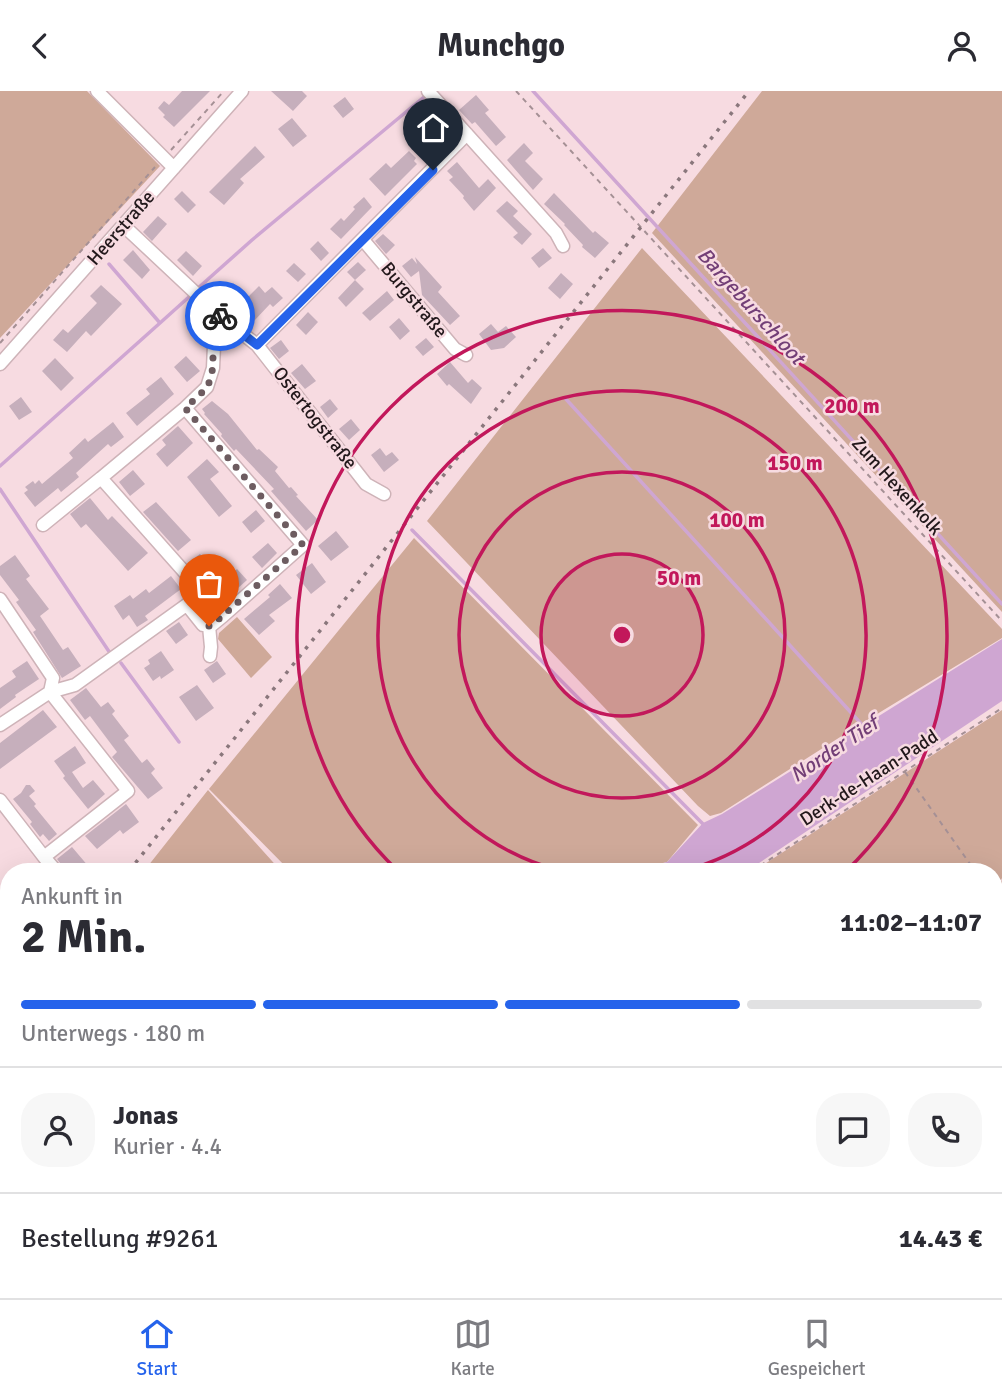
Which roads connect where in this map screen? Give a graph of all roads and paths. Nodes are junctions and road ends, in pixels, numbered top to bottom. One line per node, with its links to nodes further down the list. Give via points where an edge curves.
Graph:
1 (97, 91): 7 (street)
2 (224, 91): 7 (path)
3 (242, 91): 8 (street, Heerstraße)
4 (428, 91): 6 (street)
5 (516, 91): 25 (path, Zum Hexenkolk)
6 (467, 134): 10 (street); 11 (street, via 556,233)
7 (163, 159): 8 (street); 13 (path)
8 (174, 168): 9 (street, Heerstraße)
9 (124, 226): 12 (street, Ostertogstraße); 16 (street, Heerstraße)
10 (364, 241): 14 (street); 15 (street, Burgstraße, via 455,349)
11 (562, 246)
12 (220, 316): 14 (street, Ostertogstraße); 17 (street, via 215,323 207,387)
13 (0, 343)
14 (257, 345): 19 (street, Ostertogstraße, via 366,484)
15 (466, 355)
16 (0, 364)
17 (185, 408): 18 (street); 24 (street, via 303,545)
18 (101, 478): 20 (street); 21 (street)
19 (384, 494)
20 (43, 525)
21 (203, 593): 23 (street); 24 (street)
22 (0, 599): 28 (street, via 53,678)
23 (187, 605): 26 (street); 28 (street, via 75,685)
24 (223, 616): 26 (street)
25 (1002, 621)
26 (209, 626): 27 (street)
27 (210, 656)
28 (50, 692): 30 (street); 33 (street, via 128,792)
29 (1002, 708): 31 (path, Derk-de-Haan-Padd)
30 (0, 725)
31 (905, 771): 35 (path, Derk-de-Haan-Padd); 36 (path)
32 (0, 800): 33 (street)
33 (44, 857): 34 (street)
34 (49, 863)
35 (764, 863)
36 (969, 863)

